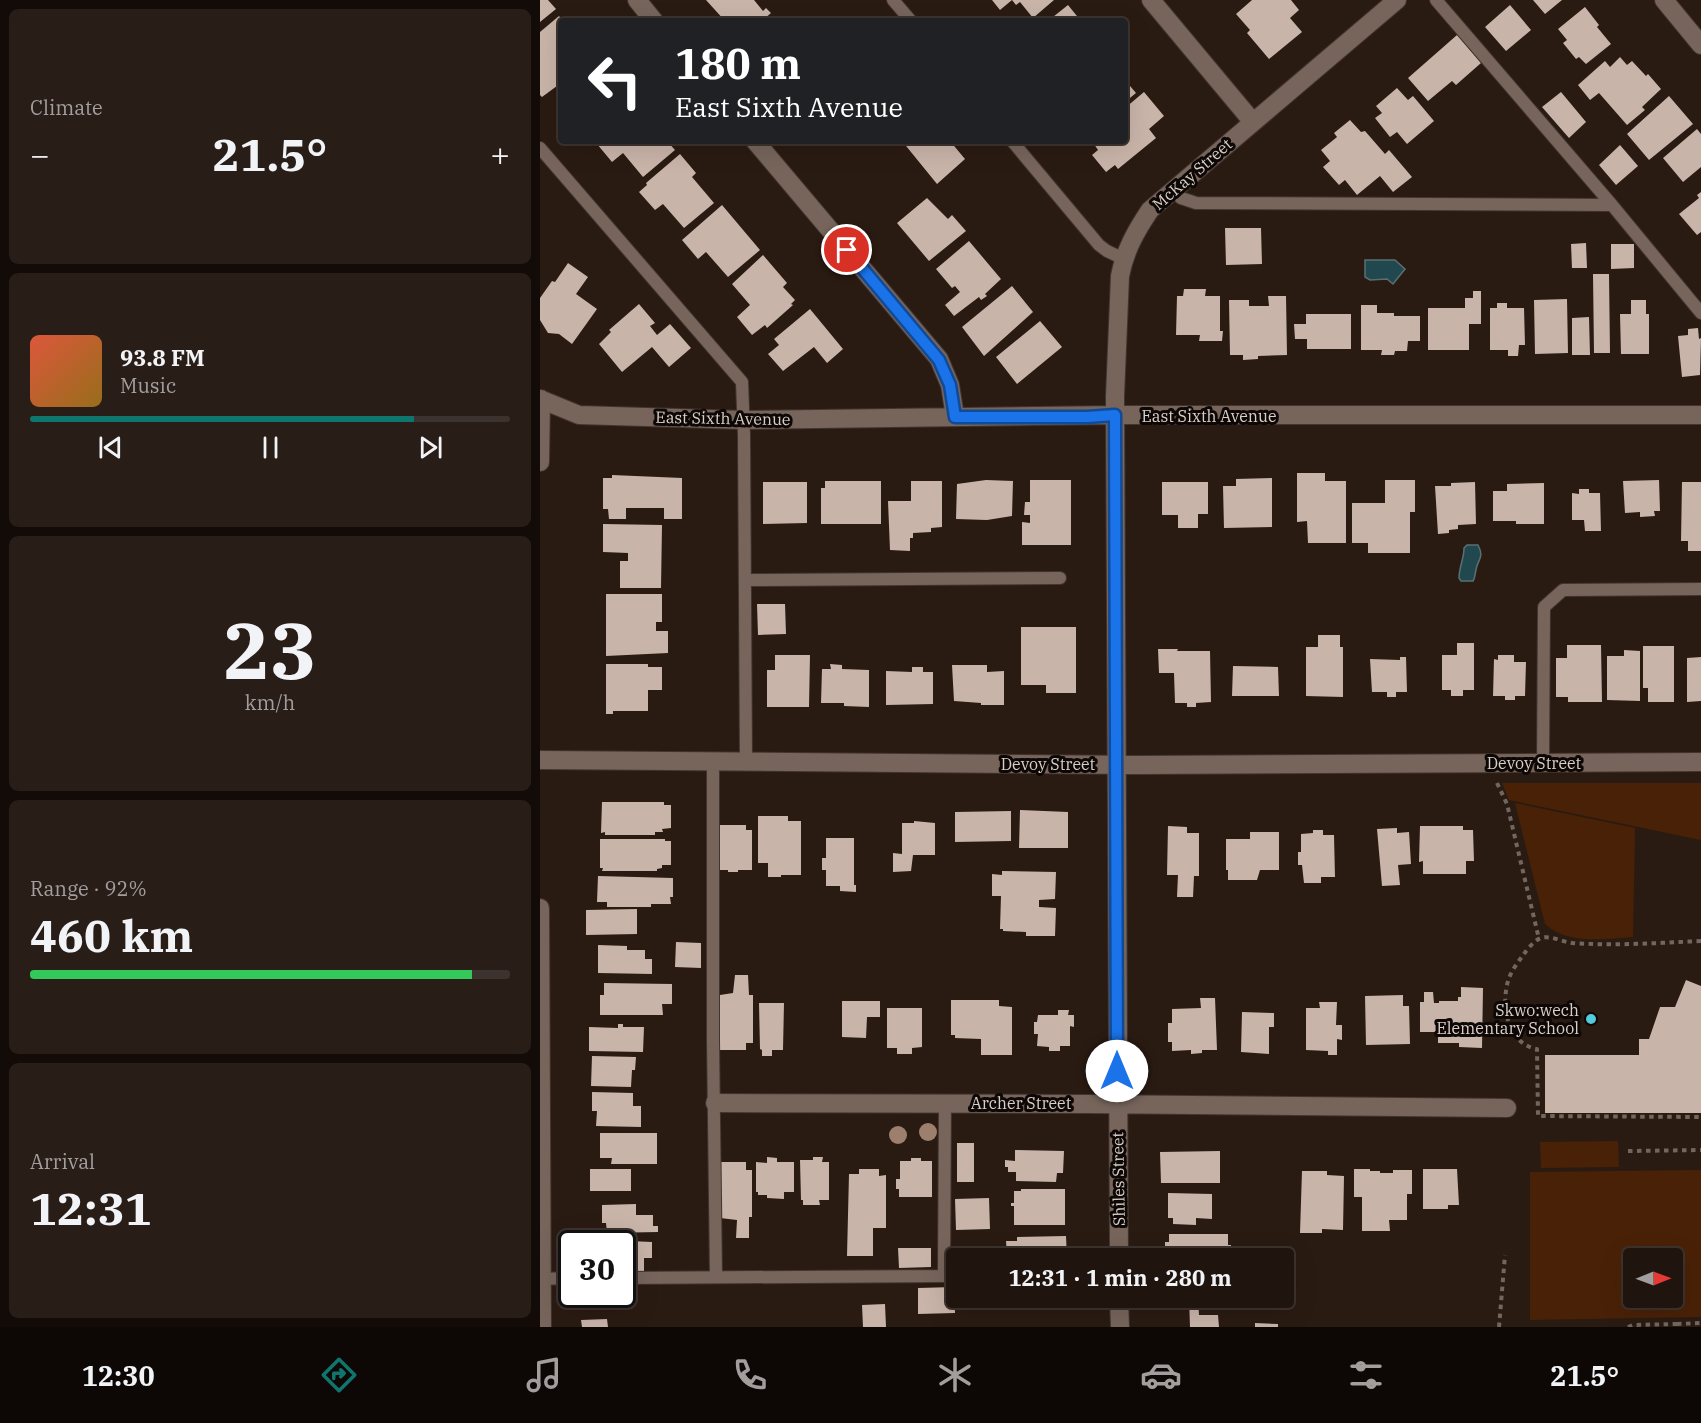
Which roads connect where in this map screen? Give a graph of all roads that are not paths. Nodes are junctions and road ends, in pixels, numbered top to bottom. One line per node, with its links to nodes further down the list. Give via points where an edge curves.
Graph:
1 (637, 0): 7 (street)
2 (893, 0): 8 (lane)
3 (1151, 0): 10 (street)
4 (1397, 0): 10 (street, McKay Street)
5 (1436, 0): 15 (lane)
6 (1664, 0): 9 (street)
7 (652, 18)
8 (908, 18)
9 (1701, 45)
10 (1252, 122): 14 (street, McKay Street)
11 (758, 144): 21 (street, via 939,360 950,385)
12 (1015, 144): 16 (lane, via 1099,244)
13 (540, 148): 22 (lane, via 742,382)
14 (1171, 190): 15 (lane, via 1196,203); 16 (street, McKay Street, via 1145,217)
15 (1612, 205): 17 (lane)
16 (1124, 259): 19 (street, McKay Street)
17 (1701, 313)
18 (540, 399): 22 (street, East Sixth Avenue, via 579,415); 23 (street)
19 (1115, 415): 20 (street, East Sixth Avenue); 21 (street, East Sixth Avenue); 32 (street, Shiles Street)
20 (1701, 415)
21 (955, 417): 22 (street, East Sixth Avenue)
22 (744, 420): 25 (lane)
23 (540, 462)
24 (1060, 578): 25 (lane)
25 (745, 580): 29 (lane)
26 (1701, 589): 31 (lane, via 1563,590 1544,607)
27 (540, 760): 28 (street, Devoy Street)
28 (713, 762): 29 (street, Devoy Street); 34 (lane)
29 (746, 762): 32 (street, Devoy Street)
30 (1701, 762): 31 (street, Devoy Street)
31 (1543, 763): 32 (street, Devoy Street)
32 (1117, 765): 36 (street, Shiles Street)
33 (540, 908): 42 (street)
34 (715, 1103): 35 (street, Archer Street); 39 (lane)
35 (945, 1103): 36 (street, Archer Street); 39 (lane, via 944,1276)
36 (1118, 1104): 37 (street, Archer Street); 38 (street, Shiles Street)
37 (1508, 1108)
38 (1119, 1248)
39 (716, 1276): 41 (lane)
40 (558, 1278): 42 (lane)
41 (636, 1278)
42 (541, 1279): 44 (street)
43 (1119, 1308): 45 (street)
44 (542, 1327)
45 (1120, 1327)

